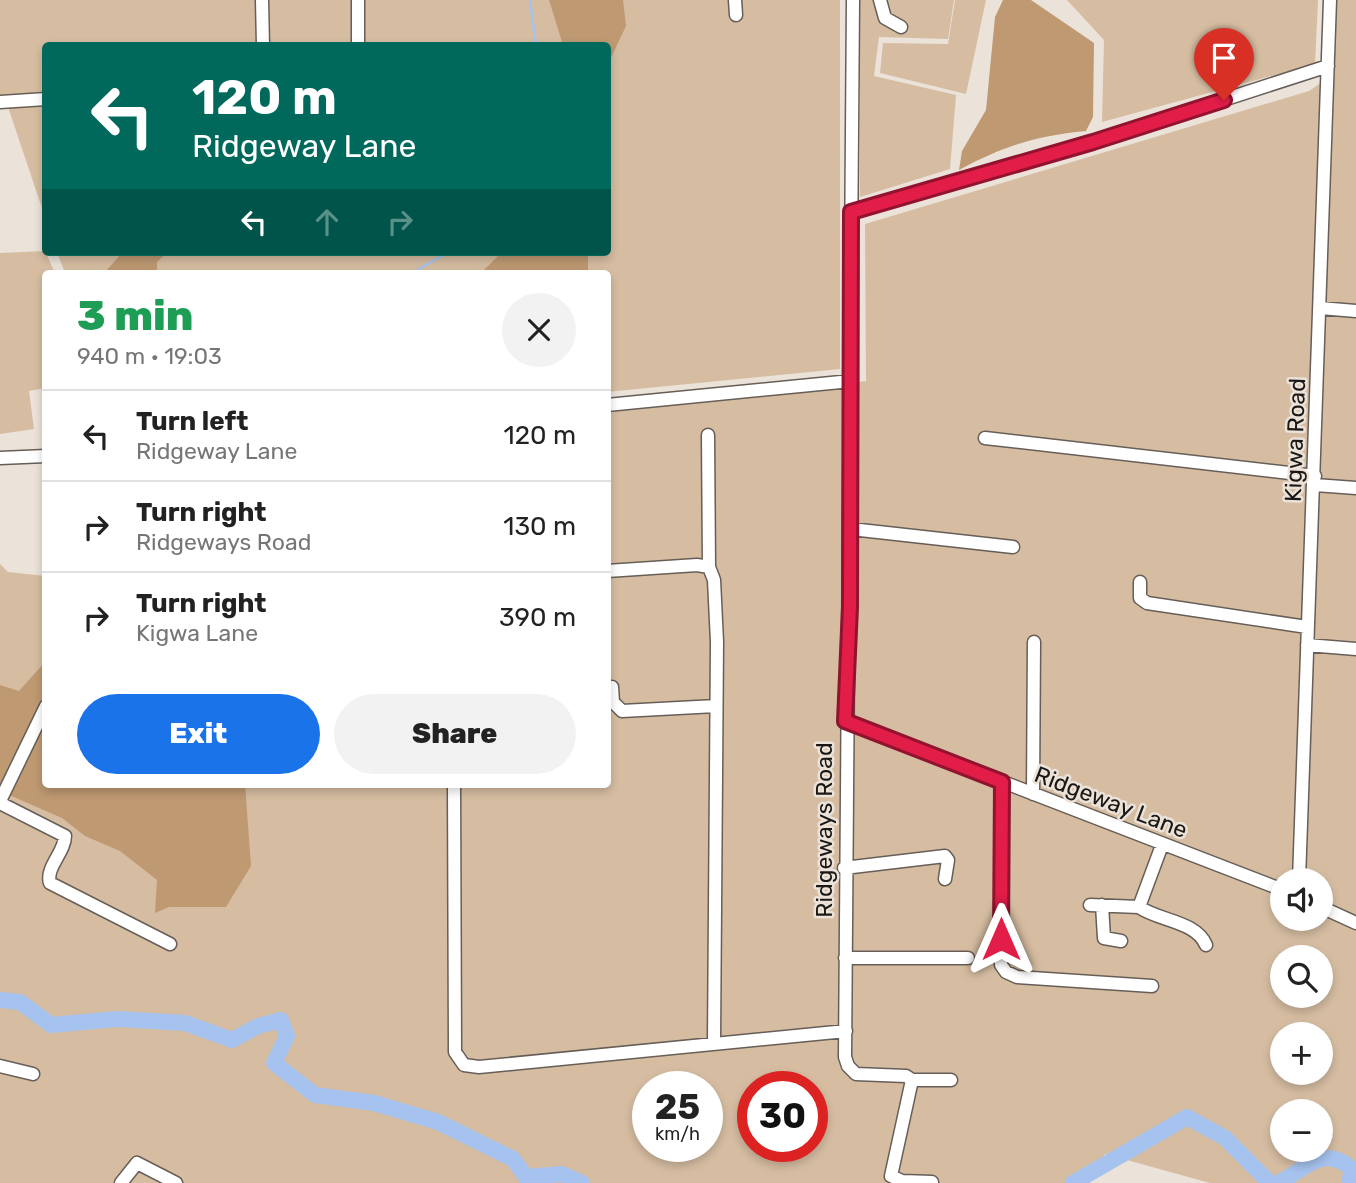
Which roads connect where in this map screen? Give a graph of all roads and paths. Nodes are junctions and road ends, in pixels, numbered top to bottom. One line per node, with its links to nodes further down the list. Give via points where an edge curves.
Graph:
1 (262, 0): 9 (street)
2 (358, 0): 10 (street)
3 (735, 0): 7 (street)
4 (853, 0): 14 (street, Ridgeways Road)
5 (880, 0): 8 (street, via 885,18)
6 (1331, 0): 11 (street, Kigwa Road)
7 (736, 15)
8 (901, 27)
9 (263, 42)
10 (358, 42)
11 (1328, 66): 14 (street, via 1093,142); 15 (street, Kigwa Road)
12 (42, 99): 13 (street)
13 (0, 102)
14 (851, 212): 17 (street, Ridgeways Road)
15 (1320, 308): 16 (street); 23 (street, Kigwa Road)
16 (1356, 311)
17 (850, 381): 18 (street); 25 (street, Ridgeways Road)
18 (611, 405)
19 (708, 435): 27 (street)
20 (985, 438): 23 (street)
21 (42, 456): 22 (street)
22 (0, 458)
23 (1315, 480): 24 (street); 30 (street, Kigwa Road)
24 (1356, 488)
25 (851, 529): 26 (street); 37 (street, Ridgeways Road)
26 (1013, 547)
27 (709, 567): 28 (street); 35 (street, via 714,580)
28 (611, 570)
29 (1140, 582): 30 (street, via 1140,598 1147,603)
30 (1307, 627): 32 (street, Kigwa Road)
31 (1034, 642): 40 (street)
32 (1307, 645): 33 (street); 44 (street, Kigwa Road)
33 (1356, 649)
34 (612, 687): 35 (street, via 613,702 622,711)
35 (716, 706): 57 (street)
36 (42, 714): 41 (street)
37 (845, 721): 38 (street, Ridgeway Lane); 43 (street, Ridgeways Road)
38 (1002, 782): 40 (street, Ridgeway Lane); 55 (street, via 1001,965 1006,972 1017,977)
39 (454, 788): 57 (street, via 455,1052 460,1062 479,1067)
40 (1033, 794): 42 (street, Ridgeway Lane)
41 (0, 802): 51 (street, via 65,836 50,883)
42 (1162, 845): 46 (street, Ridgeway Lane); 47 (street)
43 (844, 868): 45 (street, via 945,856); 53 (street, Ridgeways Road)
44 (1299, 868)
45 (945, 878)
46 (1270, 885)
47 (1139, 907): 50 (street, via 1096,905 1104,938); 52 (street, via 1195,931)
48 (1333, 912): 49 (street)
49 (1356, 923)
50 (1121, 940)
51 (170, 943)
52 (1206, 945)
53 (845, 958): 54 (street); 56 (street, Ridgeways Road)
54 (968, 958)
55 (1153, 986)
56 (846, 1031): 57 (street); 60 (street, Ridgeways Road, via 845,1057 856,1074)
57 (714, 1041)
58 (0, 1066): 59 (street)
59 (33, 1074)
60 (912, 1080): 61 (street); 62 (street, via 891,1176)
61 (951, 1080)
62 (932, 1182)
63 (121, 1183): 64 (street, via 137,1163)
64 (176, 1183)

